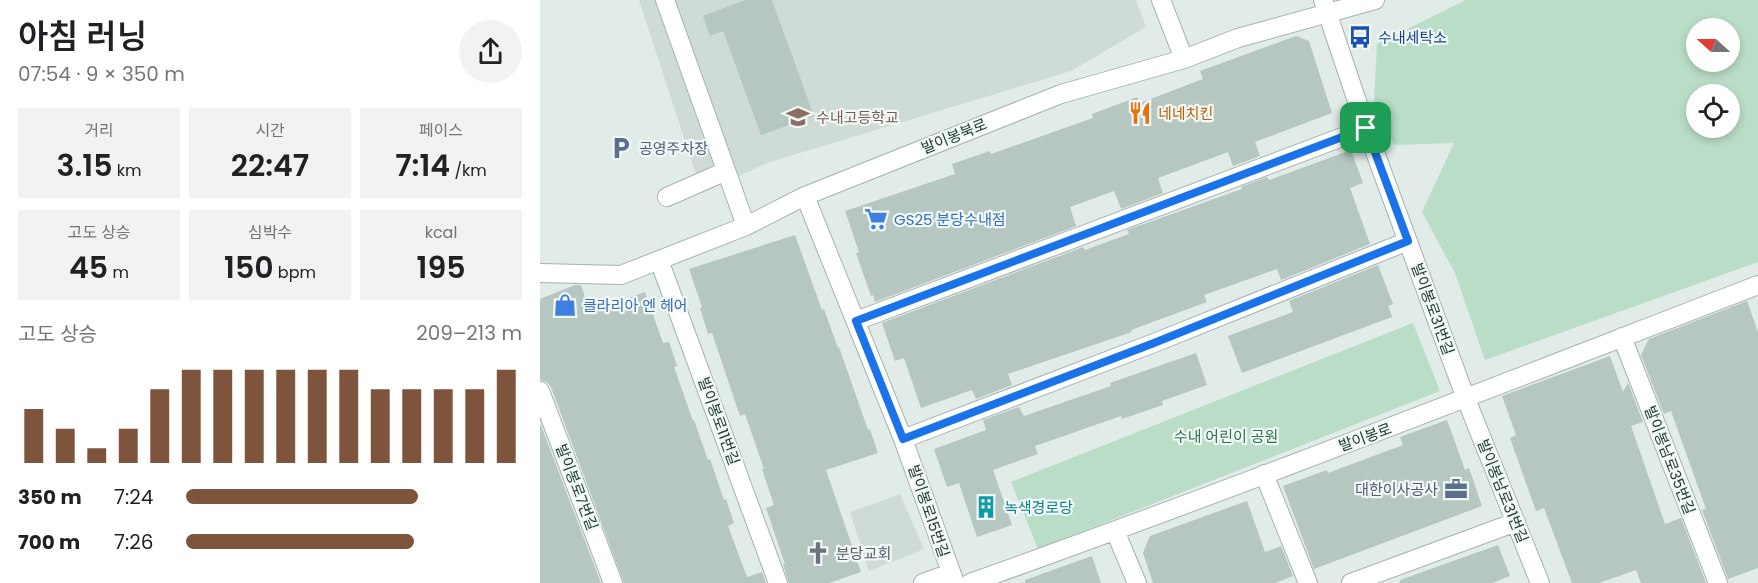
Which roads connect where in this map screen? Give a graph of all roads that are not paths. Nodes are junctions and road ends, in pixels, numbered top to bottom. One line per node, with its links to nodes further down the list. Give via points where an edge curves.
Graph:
1 (665, 0): 7 (street)
2 (1161, 0): 5 (street)
3 (1375, 0): 4 (street, 발이봉북로)
4 (1326, 7): 5 (street, 발이봉북로); 6 (street, 발이봉로31번길)
5 (1184, 59): 8 (street, 발이봉북로, via 1061,94)
6 (1366, 128): 11 (street, 발이봉로31번길); 15 (street)
7 (726, 171): 9 (street); 10 (street)
8 (805, 196): 10 (street, 발이봉북로); 15 (street, 발이봉로15번길)
9 (667, 197)
10 (746, 226): 12 (street, 발이봉북로)
11 (1408, 241): 18 (street, 발이봉로31번길); 19 (street)
12 (659, 260): 13 (street, 발이봉북로, via 621,275); 25 (street, 발이봉로11번길)
13 (540, 273)
14 (1758, 285): 16 (street, 발이봉로)
15 (856, 321): 19 (street, 발이봉로15번길)
16 (1622, 337): 18 (street, 발이봉로); 32 (street, 발이봉남로35번길)
17 (540, 391): 24 (street, 발이봉로7번길)
18 (1466, 399): 20 (street, 발이봉로); 21 (street, 발이봉남로31번길)
19 (903, 439): 23 (street, 발이봉로15번길)
20 (1264, 474): 22 (street, 발이봉로); 29 (street)
21 (1516, 522): 30 (street); 31 (street, 발이봉남로31번길)
22 (1115, 531): 27 (street, 발이봉로); 28 (street)
23 (953, 578): 26 (street)
24 (613, 583)
25 (778, 583)
26 (923, 583)
27 (970, 583)
28 (1137, 583)
29 (1308, 583)
30 (1351, 583)
31 (1540, 583)
32 (1718, 583)

